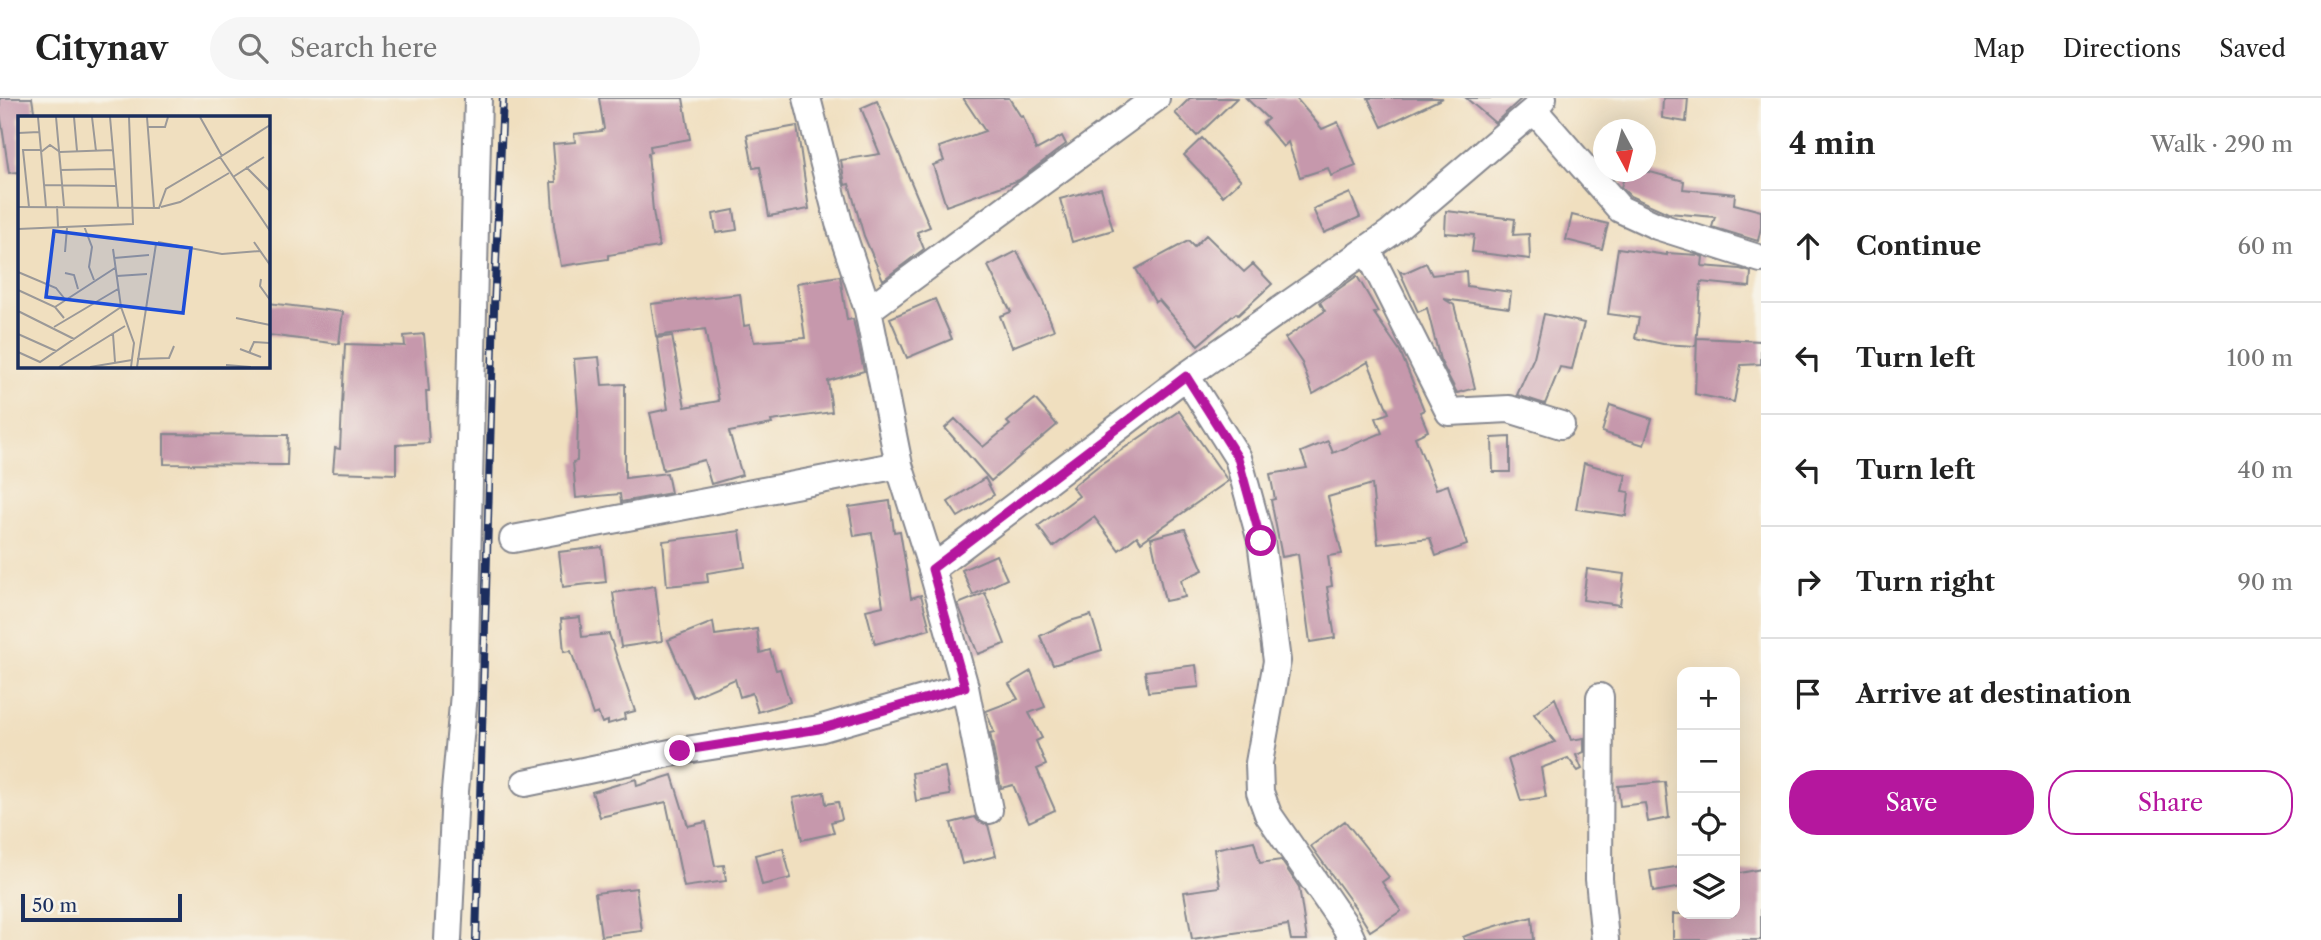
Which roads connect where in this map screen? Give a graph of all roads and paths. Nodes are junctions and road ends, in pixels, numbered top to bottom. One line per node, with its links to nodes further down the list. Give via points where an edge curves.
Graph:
1 (478, 98): 17 (street, via 464,694)
2 (807, 98): 7 (street)
3 (1156, 98): 7 (street)
4 (1538, 104): 5 (street); 6 (street, via 1620,209 1657,226)
5 (1367, 249): 8 (street); 9 (street, via 1449,412 1509,408)
6 (1761, 259)
7 (867, 310): 10 (street)
8 (1186, 376): 12 (street); 18 (street, via 1238,458 1261,541 1277,661 1259,763 1260,792 1268,814)
9 (1561, 425)
10 (899, 466): 11 (street); 12 (street)
11 (513, 539)
12 (932, 569): 13 (street)
13 (965, 687): 15 (street, via 819,729); 16 (street)
14 (1600, 697): 19 (street, via 1599,879)
15 (525, 783)
16 (989, 810)
17 (448, 940)
18 (1352, 940)
19 (1605, 940)

